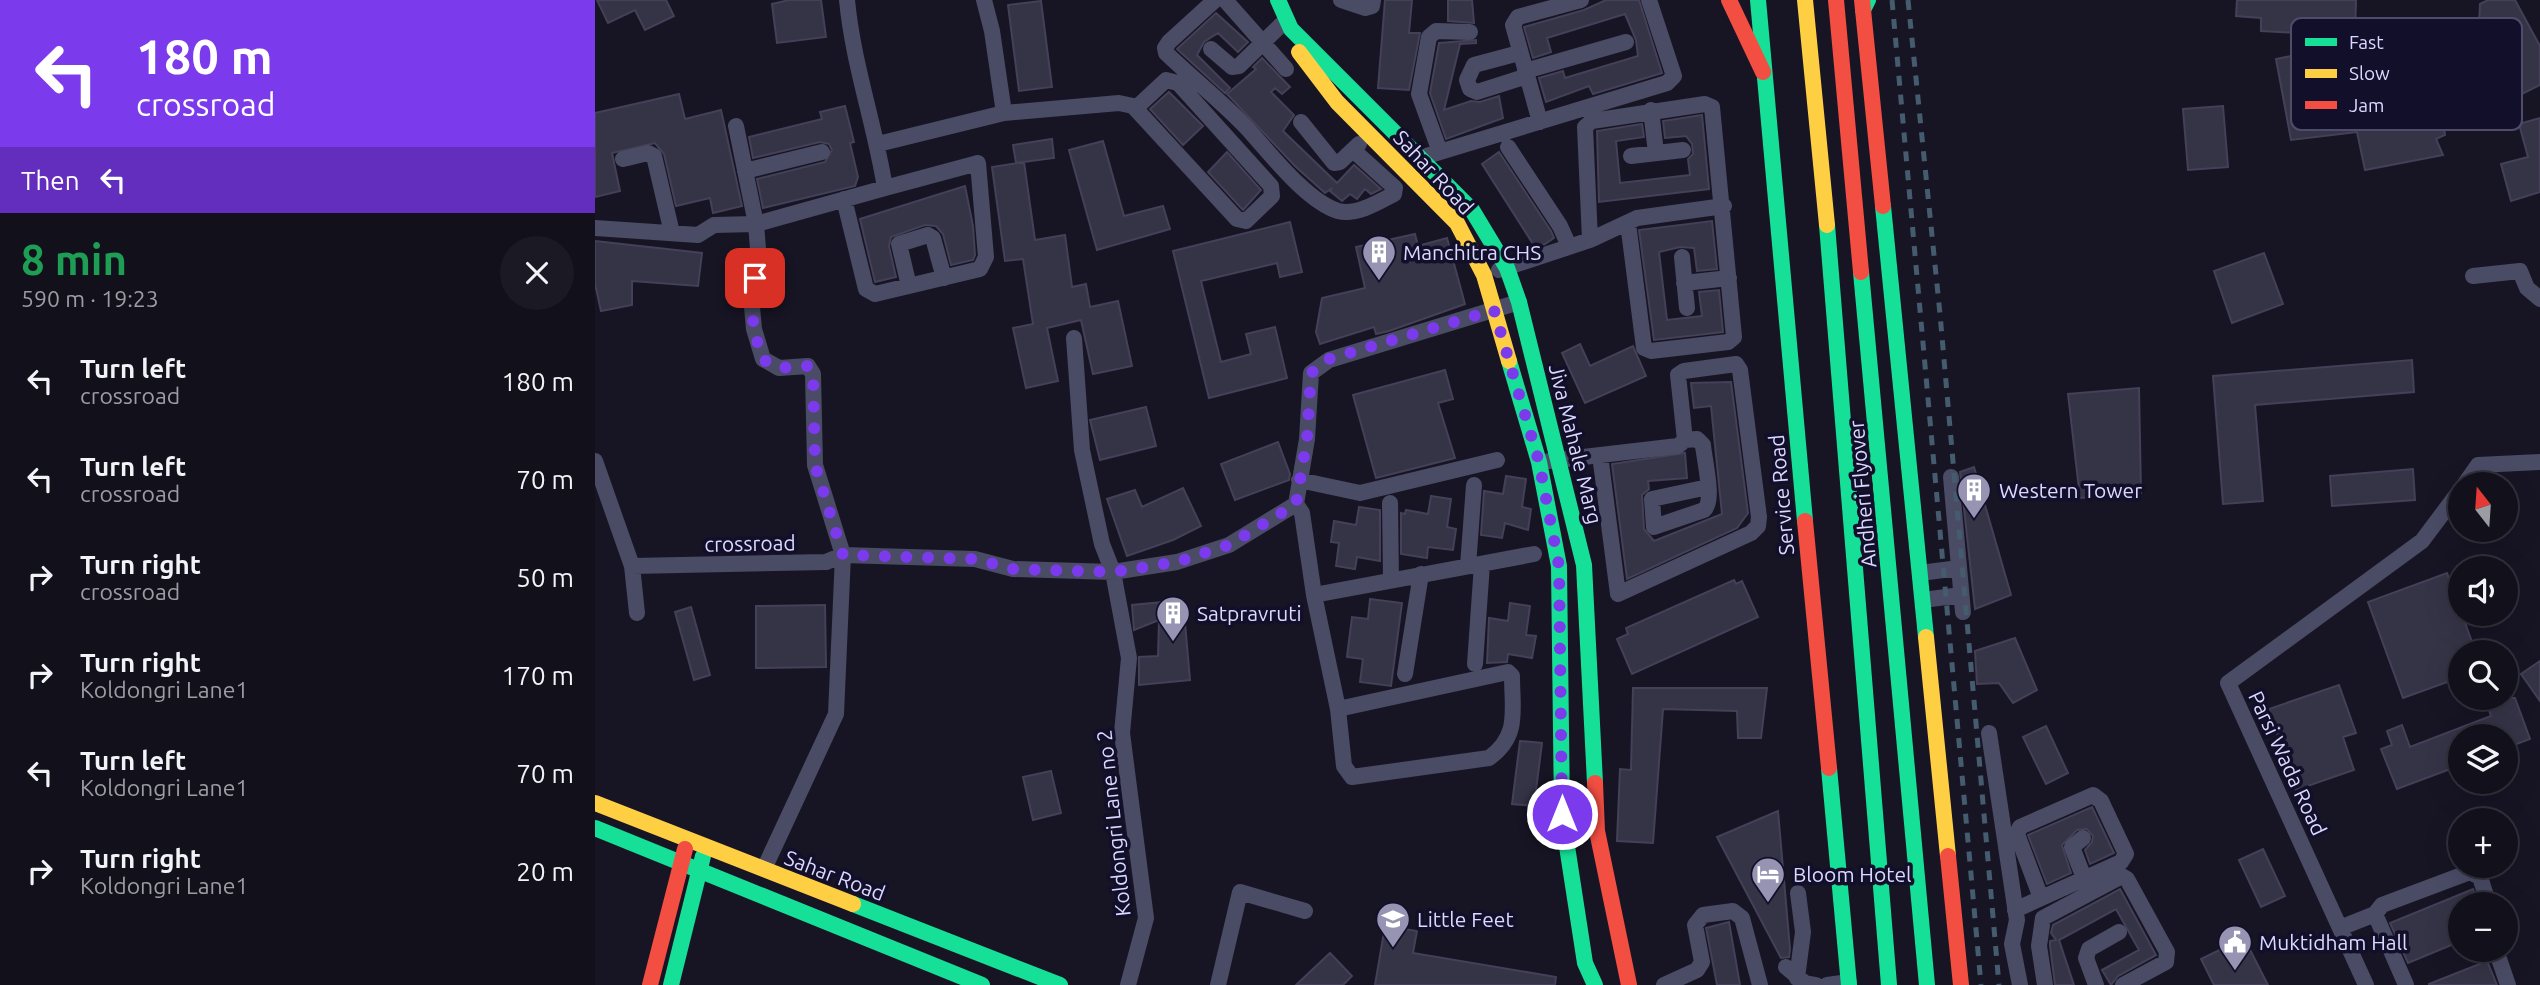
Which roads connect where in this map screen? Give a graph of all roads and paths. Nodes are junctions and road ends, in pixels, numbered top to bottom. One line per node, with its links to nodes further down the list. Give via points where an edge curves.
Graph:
1 (848, 0): 32 (street, via 850,37)
2 (984, 0): 26 (street)
3 (1215, 0): 34 (street, via 1169,42 1166,53 1315,198 1338,211 1373,205 1394,194 1395,188)
4 (1225, 0): 18 (street)
5 (1278, 0): 15 (main road, Jiva Mahale Marg)
6 (1341, 0): 7 (street, via 1364,8 1372,6)
7 (1373, 0)
8 (1581, 0): 20 (street, via 1518,18 1513,25)
9 (1649, 0): 29 (street, via 1674,76 1667,83)
10 (1729, 0): 22 (main road)
11 (1758, 0): 22 (main road, Service Road)
12 (1805, 0): 138 (main road, Andheri Flyover)
13 (1836, 0): 139 (main road, Andheri Flyover)
14 (1865, 3): 88 (main road)
15 (1288, 25): 18 (street); 28 (main road, Jiva Mahale Marg); 31 (main road, Sahar Road, via 1295,46 1337,102)
16 (1469, 32): 37 (street, via 1436,31 1429,37 1419,94)
17 (1626, 42): 23 (street)
18 (1264, 44): 19 (street, via 1232,67); 21 (street)
19 (1211, 49)
20 (1519, 53): 23 (street); 23 (street, via 1474,65 1467,80 1470,89 1477,92)
21 (1286, 69)
22 (1763, 72): 125 (main road, Service Road)
23 (1526, 74): 29 (street)
24 (1137, 107): 24 (street, via 1237,219 1246,221 1272,196 1271,186 1178,82 1166,80); 26 (street, via 1119,103)
25 (1651, 110): 38 (street); 45 (street, via 1712,107); 50 (street, via 1592,121 1585,127)
26 (1004, 113): 32 (street)
27 (1301, 122): 34 (street, via 1334,163)
28 (1383, 122): 31 (street); 40 (main road, Jiva Mahale Marg)
29 (1540, 122): 37 (street)
30 (736, 126): 42 (street)
31 (1370, 134): 34 (street); 54 (main road, Sahar Road, via 1457,223)
32 (878, 144): 43 (street)
33 (1509, 148): 51 (street)
34 (1353, 150)
35 (1683, 150): 38 (street)
36 (822, 152): 42 (street)
37 (1440, 152): 40 (street)
38 (1655, 153): 39 (street)
39 (1631, 156)
40 (1420, 158): 53 (main road, Jiva Mahale Marg, via 1472,209)
41 (623, 159): 49 (street, via 648,152 654,156)
42 (745, 171): 47 (street)
43 (885, 188): 44 (street); 56 (street, via 973,162 979,165 984,264)
44 (844, 199): 47 (street); 59 (street, via 866,289 875,294)
45 (1724, 206): 46 (street); 57 (street)
46 (1628, 223): 50 (street); 57 (street, via 1644,348 1728,342 1734,337)
47 (756, 224): 49 (street, via 714,225 698,235); 83 (street, via 759,261 751,296 754,330 762,359 779,368 808,366 813,374 815,465)
48 (595, 228): 49 (street)
49 (672, 233)
50 (1590, 240): 51 (street)
51 (1569, 246): 53 (street)
52 (1682, 257): 58 (street)
53 (1507, 268): 54 (street); 61 (main road, Jiva Mahale Marg)
54 (1484, 275): 63 (main road, Sahar Road)
55 (2473, 276): 60 (street, via 2520,271 2527,288)
56 (944, 278): 59 (street); 59 (street, via 933,237 928,235 899,244)
57 (1729, 278): 58 (street)
58 (1684, 283): 62 (street)
59 (909, 286)
60 (2540, 299)
61 (1519, 302): 63 (street); 65 (main road, Jiva Mahale Marg)
62 (1687, 308)
63 (1494, 310): 66 (main road, Sahar Road); 76 (street, via 1329,359 1311,373)
64 (1074, 338): 87 (street, Koldongri Lane no 2, via 1081,450 1102,544)
65 (1537, 373): 66 (main road); 69 (main road, Jiva Mahale Marg)
66 (1514, 378): 72 (main road, Sahar Road)
67 (1685, 440): 68 (street, via 1678,446); 68 (street, via 1678,375 1736,364 1758,526 1620,595); 78 (street, via 1697,439 1703,444)
68 (1600, 455): 69 (street)
69 (1560, 459): 72 (street); 96 (main road, Jiva Mahale Marg, via 1584,565)
70 (1497, 460): 76 (street, via 1360,493)
71 (595, 461): 85 (street)
72 (1539, 462): 97 (main road, Sahar Road, via 1559,566)
73 (2540, 462): 74 (street, Parsi Wada Road, via 2478,465)
74 (2473, 472)
75 (1951, 477): 86 (street)
76 (1299, 480): 80 (street)
77 (1473, 485): 84 (street)
78 (1708, 487)
79 (1390, 502): 90 (street)
80 (1296, 504): 87 (street, crossroad, via 1229,545 1177,562); 91 (street, via 1302,513)
81 (2448, 506): 121 (street, Parsi Wada Road, via 2422,541 2228,682)
82 (1534, 554): 84 (street)
83 (843, 555): 85 (street, crossroad, via 826,562); 87 (street, crossroad, via 975,559 1013,569); 110 (street, via 837,714)
84 (1475, 565): 89 (street); 98 (street)
85 (632, 566): 95 (street)
86 (1959, 568): 88 (street); 92 (street)
87 (1113, 572): 130 (street, Koldongri Lane no 2, via 1129,658 1122,733 1146,918)
88 (1920, 573): 93 (main road)
89 (1421, 575): 90 (street); 99 (street)
90 (1391, 580): 91 (street)
91 (1314, 595): 100 (street)
92 (1961, 595): 93 (street); 94 (street)
93 (1923, 600): 140 (main road)
94 (1963, 612)
95 (637, 613)
96 (1588, 639): 97 (main road); 101 (main road, Jiva Mahale Marg)
97 (1560, 640): 102 (main road, Sahar Road)
98 (1475, 664)
99 (1405, 674)
100 (1338, 709): 100 (street, via 1344,766 1352,777 1489,758 1509,740 1511,676 1508,672)
101 (1591, 710): 102 (main road); 113 (main road, Jiva Mahale Marg, via 1597,831)
102 (1562, 713): 114 (main road, Sahar Road, via 1562,814)
103 (1989, 733): 118 (street)
104 (595, 803): 107 (main road, Sahar Road)
105 (595, 828): 109 (main road)
106 (2083, 838): 112 (street, via 2072,846)
107 (688, 839): 108 (main road, Sahar Road); 109 (main road)
108 (706, 846): 110 (main road, Sahar Road); 111 (main road)
109 (680, 863): 111 (main road); 126 (main road)
110 (764, 869): 129 (main road, Sahar Road)
111 (699, 871): 127 (main road); 128 (main road)
112 (2084, 878): 117 (street); 117 (street, via 2121,862 2126,854 2101,801 2093,795 2020,827 2017,834)
113 (1606, 879): 114 (main road); 133 (main road, Jiva Mahale Marg)
114 (1572, 884): 132 (main road, Sahar Road, via 1585,963)
115 (2485, 892): 120 (street, via 2480,877 2470,872 2382,905)
116 (1798, 893): 136 (street, via 1803,932 1792,972)
117 (2041, 898): 118 (street)
118 (2015, 910): 141 (street, via 2012,944)
119 (1305, 911): 131 (street, via 1240,892)
120 (2375, 914): 121 (street); 146 (street)
121 (2340, 928): 145 (street, Parsi Wada Road)
122 (2119, 932): 143 (street, via 2089,949 2086,958)
123 (2500, 962): 147 (street)
124 (1699, 977): 134 (street); 135 (street, via 1702,952 1695,925 1703,915 1733,911 1742,918)
125 (1849, 984): 137 (street)
126 (650, 985)
127 (671, 985)
128 (982, 985)
129 (1060, 985)
130 (1128, 985)
131 (1218, 985)
132 (1595, 985)
133 (1629, 985)
134 (1664, 985)
135 (1760, 985)
136 (1816, 985)
137 (1827, 985)
138 (1889, 985)
139 (1927, 985)
140 (1961, 985)
141 (2020, 985)
142 (2045, 985): 144 (street, via 2039,946 2043,918 2122,876 2167,952 2166,962)
143 (2096, 985)
144 (2123, 985)
145 (2366, 985)
146 (2406, 985)
147 (2508, 985)

